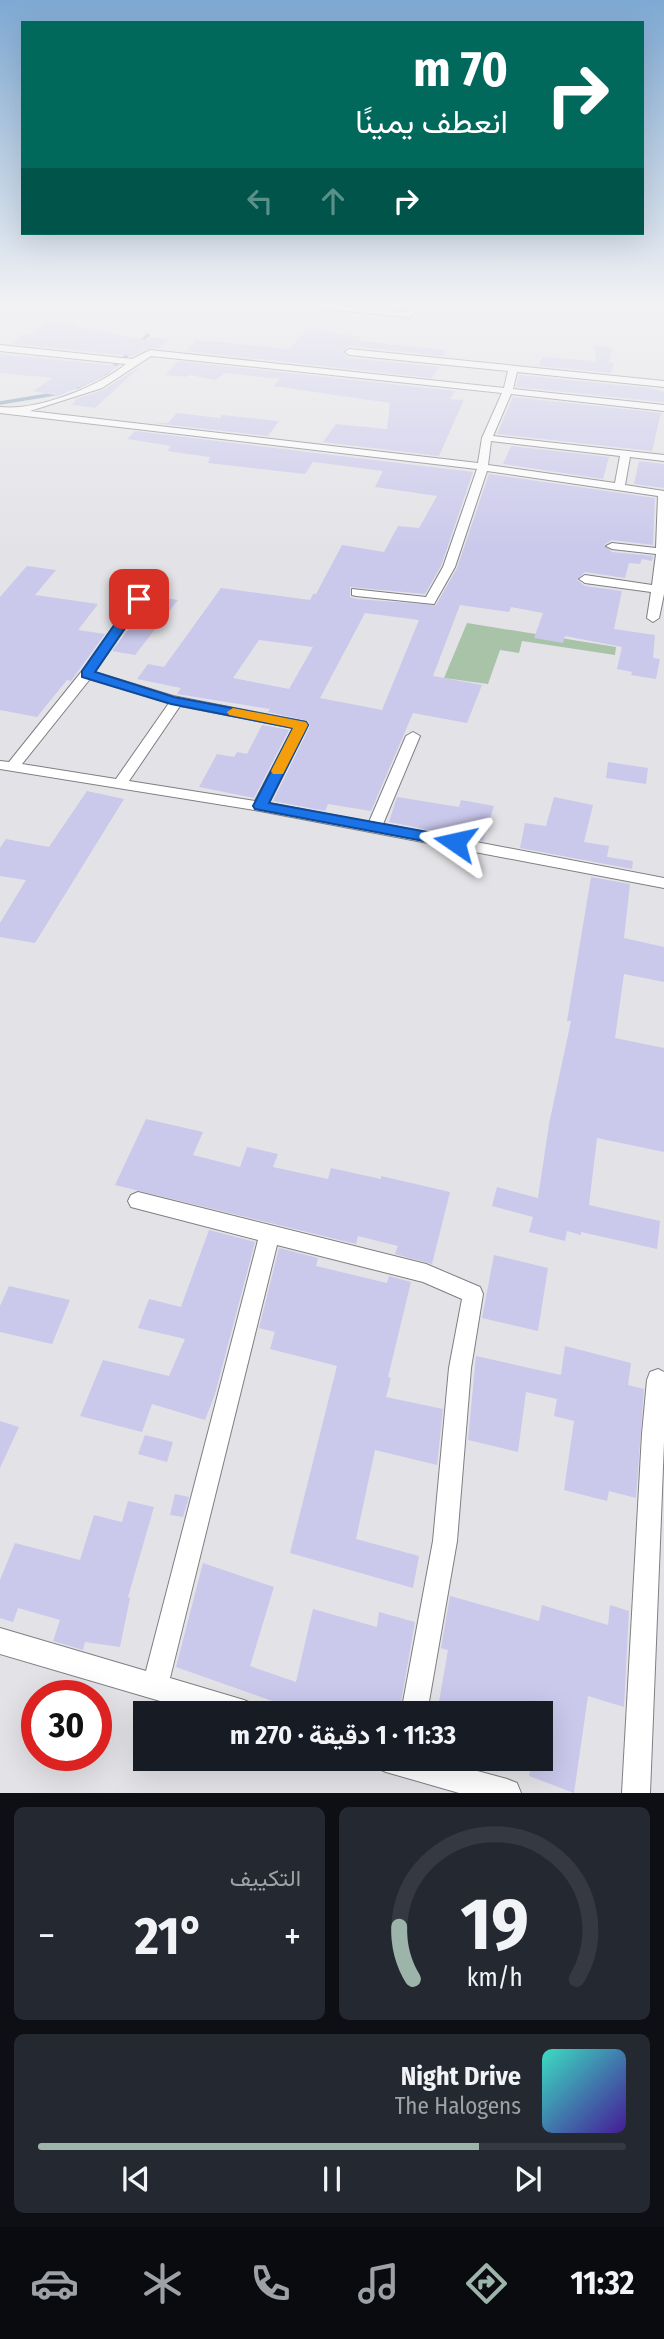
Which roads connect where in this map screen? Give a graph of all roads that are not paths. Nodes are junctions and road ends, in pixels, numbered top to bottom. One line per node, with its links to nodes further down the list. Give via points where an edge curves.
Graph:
1 (94, 387): 7 (street, via 64,400)
2 (467, 387): 4 (street)
3 (509, 387): 4 (street)
4 (508, 391): 5 (street); 8 (street)
5 (664, 408)
6 (0, 410): 7 (street)
7 (12, 412): 11 (street)
8 (487, 438): 9 (street); 11 (street)
9 (625, 454): 10 (street); 12 (street)
10 (664, 458)
11 (483, 467): 12 (street); 18 (street, via 449,567 430,601)
12 (619, 488): 13 (street)
13 (664, 494): 15 (street)
14 (612, 546): 15 (street)
15 (663, 552): 17 (street)
16 (585, 579): 17 (street)
17 (661, 589): 20 (street)
18 (356, 592)
19 (139, 599): 21 (street)
20 (653, 618)
21 (87, 674): 22 (street); 24 (street)
22 (177, 702): 25 (street); 26 (street, via 301,725)
23 (413, 736): 27 (street)
24 (6, 766): 25 (street)
25 (120, 784): 26 (street)
26 (260, 806): 27 (street)
27 (374, 827): 28 (street)
28 (664, 883)
29 (138, 1201): 30 (street)
30 (270, 1232): 33 (street); 35 (street, via 426,1273 472,1294 460,1368 445,1541)
31 (658, 1380): 38 (street)
32 (0, 1640): 33 (street)
33 (155, 1685): 34 (street)
34 (206, 1701)
35 (416, 1701)
36 (433, 1771): 37 (street)
37 (507, 1793)
38 (636, 1793)

